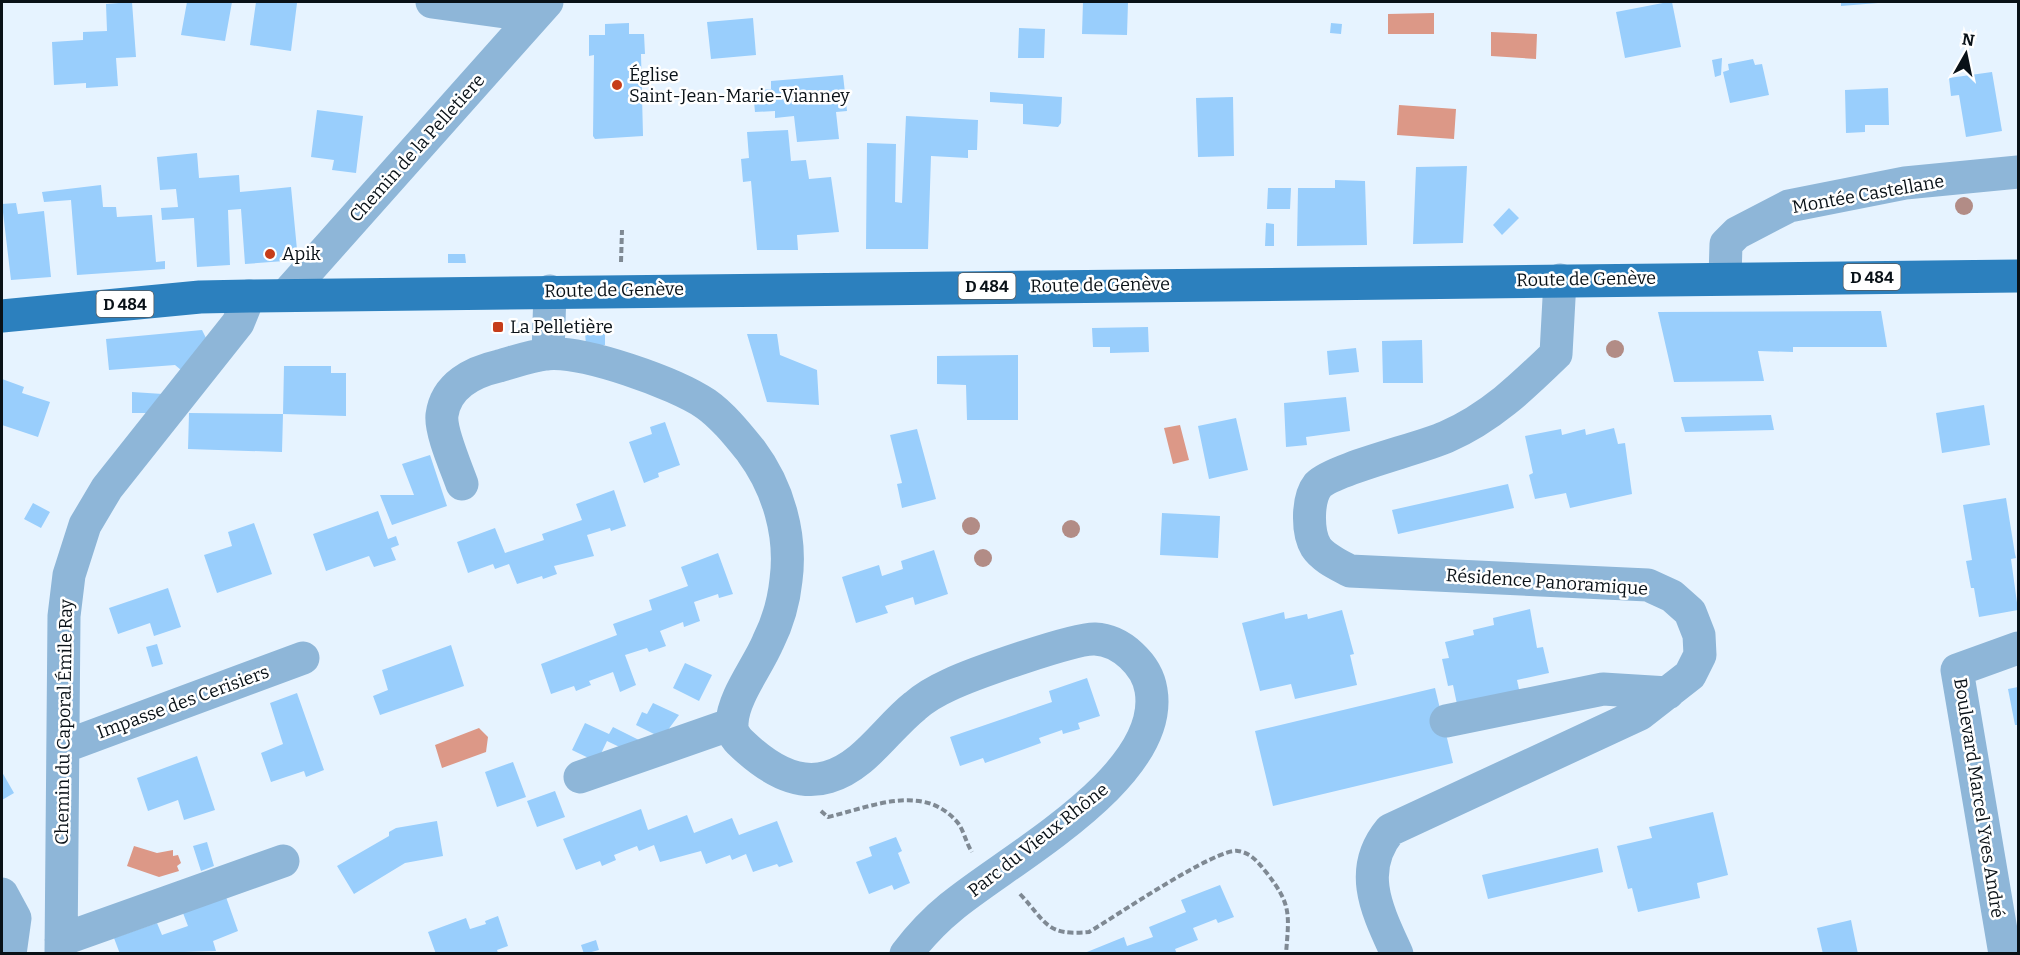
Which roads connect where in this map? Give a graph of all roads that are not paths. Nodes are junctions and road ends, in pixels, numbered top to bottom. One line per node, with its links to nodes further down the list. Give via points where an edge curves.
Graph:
1 (432, 2): 2 (street)
2 (541, 9): 8 (street, Chemin de la Pelletiere)
3 (2019, 172): 5 (street, Montée Castellane, via 1905,183 1789,206 1737,233 1726,244)
4 (2019, 276): 5 (main road, Route de Genève / D 484)
5 (1725, 278): 6 (main road, Route de Genève / D 484)
6 (1560, 280): 7 (main road, Route de Genève / D 484); 15 (street, Résidence Panoramique, via 1556,354 1487,416 1410,451 1332,474 1317,486 1311,502 1316,547 1350,571 1648,585 1672,596 1690,612 1700,635 1700,655 1690,675)
7 (550, 291): 8 (main road, Route de Genève / D 484); 11 (street)
8 (286, 295): 9 (main road, Route de Genève / D 484)
9 (249, 296): 10 (main road, Route de Genève / D 484); 18 (street, Chemin du Caporal Émile Ray, via 238,323 107,488 85,525 69,574 64,616)
10 (2, 315)
11 (548, 354): 12 (street, via 485,369 458,383 447,398 441,418); 17 (street, via 601,362 672,385 708,405 753,455 772,484 782,512 786,580 769,641 741,693)
12 (462, 484)
13 (2019, 648): 26 (street, Boulevard Marcel Yves André, via 1957,670)
14 (303, 658): 18 (street, Impasse des Cerisiers)
15 (1668, 693): 16 (street, via 1603,689); 25 (street, Résidence Panoramique, via 1640,714 1390,830 1378,844 1372,865 1373,885 1375,905)
16 (1446, 721)
17 (732, 724): 19 (street); 24 (street, Parc du Vieux Rhône, via 736,739 760,762 795,778 826,778 854,764 914,706 948,685 1096,639 1119,646 1140,664 1151,690 1150,716 1121,773 1103,793 951,907)
18 (63, 747): 22 (street, Chemin du Caporal Émile Ray)
19 (580, 777)
20 (283, 861): 22 (street)
21 (2, 894): 23 (street, via 15,918)
22 (61, 947)
23 (10, 954)
24 (906, 954)
25 (1397, 954)
26 (2005, 954)

